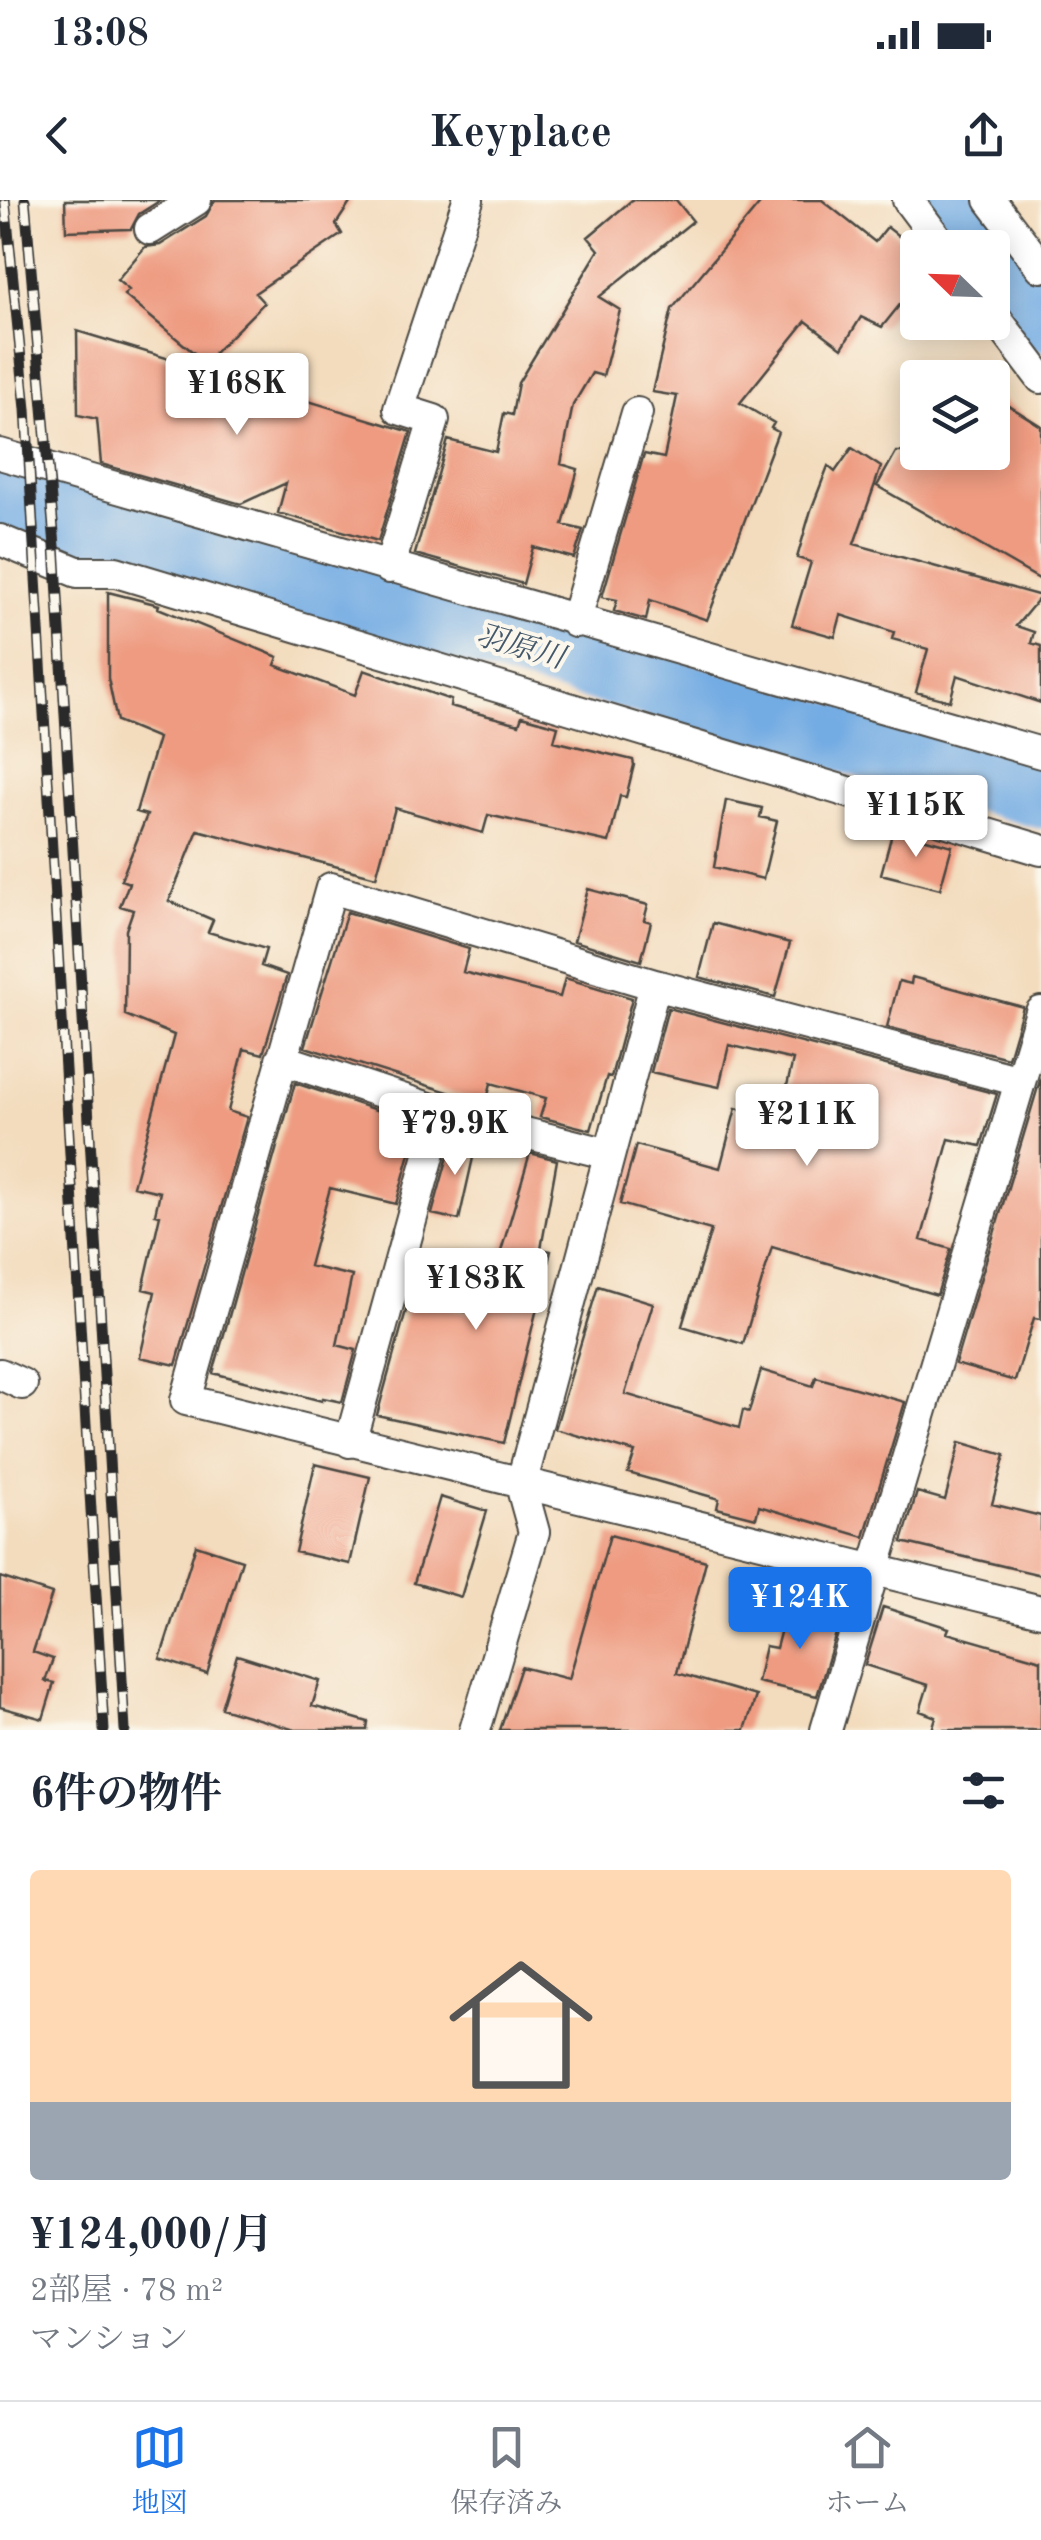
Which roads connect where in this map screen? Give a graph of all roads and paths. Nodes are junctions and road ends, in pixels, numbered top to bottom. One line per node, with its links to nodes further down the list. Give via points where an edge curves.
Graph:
1 (196, 200): 5 (street)
2 (468, 200): 13 (street, via 399,409 434,420)
3 (908, 200): 6 (street)
4 (990, 200): 7 (street)
5 (150, 229)
6 (930, 230)
7 (1041, 267)
8 (1010, 336): 9 (street)
9 (1041, 378)
10 (637, 413): 14 (street)
11 (0, 454): 13 (street)
12 (0, 540): 16 (street, via 77,572 116,572)
13 (389, 568): 14 (street)
14 (575, 622): 15 (street)
15 (1041, 753)
16 (1041, 850)
17 (655, 985): 19 (street, via 332,888); 20 (street); 22 (street)
18 (1041, 1012): 20 (street)
19 (281, 1059): 21 (street); 23 (street, via 186,1400)
20 (1020, 1080): 25 (street)
21 (441, 1112): 22 (street); 23 (street)
22 (609, 1154): 24 (street)
23 (350, 1442): 24 (street)
24 (521, 1485): 25 (street); 27 (street, via 534,1532)
25 (875, 1568): 26 (street); 28 (street)
26 (1041, 1611)
27 (475, 1730)
28 (826, 1730)

